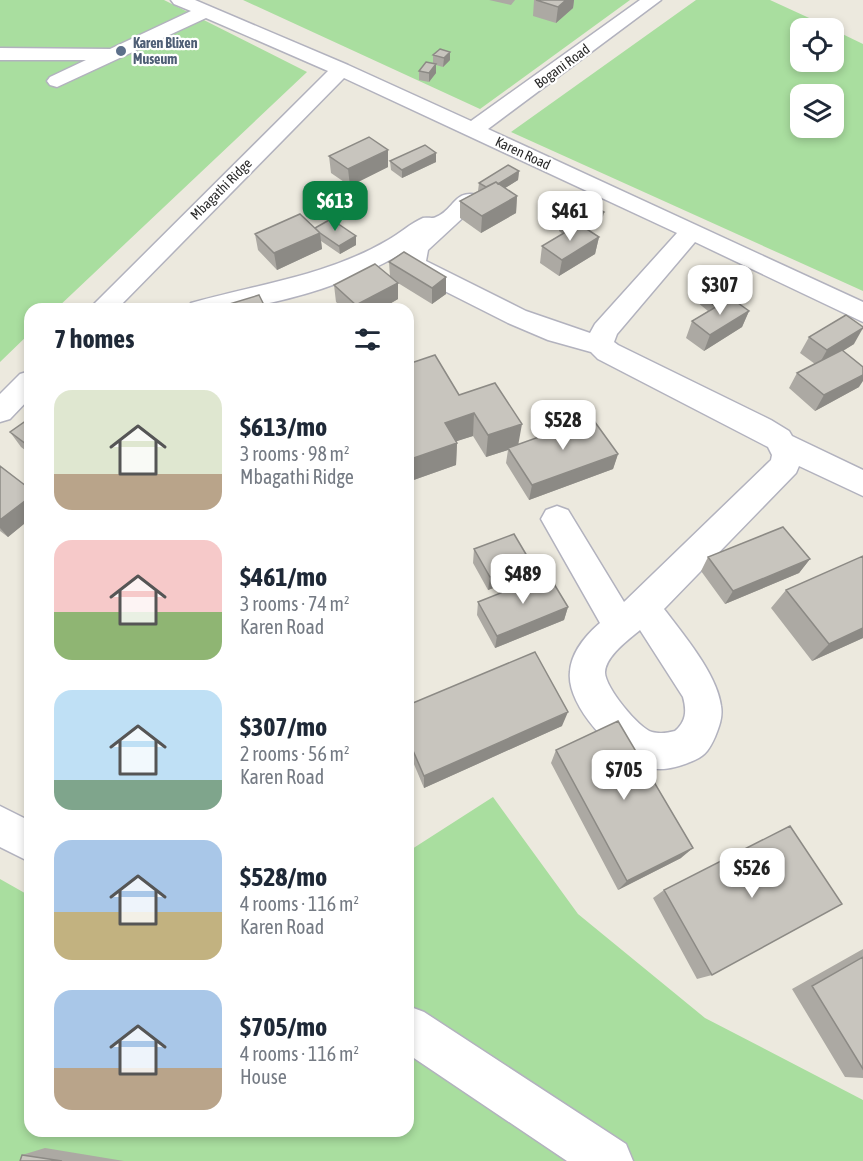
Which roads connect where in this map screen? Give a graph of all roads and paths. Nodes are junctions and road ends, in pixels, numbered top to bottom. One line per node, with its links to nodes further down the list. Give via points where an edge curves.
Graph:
1 (180, 0): 3 (street, Karen Road)
2 (652, 0): 8 (street, Bogani Road)
3 (204, 12): 5 (street); 6 (street, Karen Road)
4 (0, 54): 5 (street)
5 (116, 54): 7 (street)
6 (341, 69): 8 (street, Karen Road); 10 (street, Mbagathi Ridge)
7 (57, 81)
8 (471, 129): 9 (street, Karen Road)
9 (692, 231): 12 (street, Karen Road); 13 (street, via 604,331)
10 (108, 303)
11 (226, 303): 13 (street, via 345,271 403,242 461,203 419,245 414,252 414,265 517,317)
12 (863, 313)
13 (600, 345): 14 (street, via 761,428)
14 (784, 446): 15 (street); 16 (street, via 785,465 632,617)
15 (863, 484)
16 (557, 519)
17 (0, 826): 18 (street)
18 (24, 839)
19 (414, 1032): 20 (street)
20 (609, 1161)

